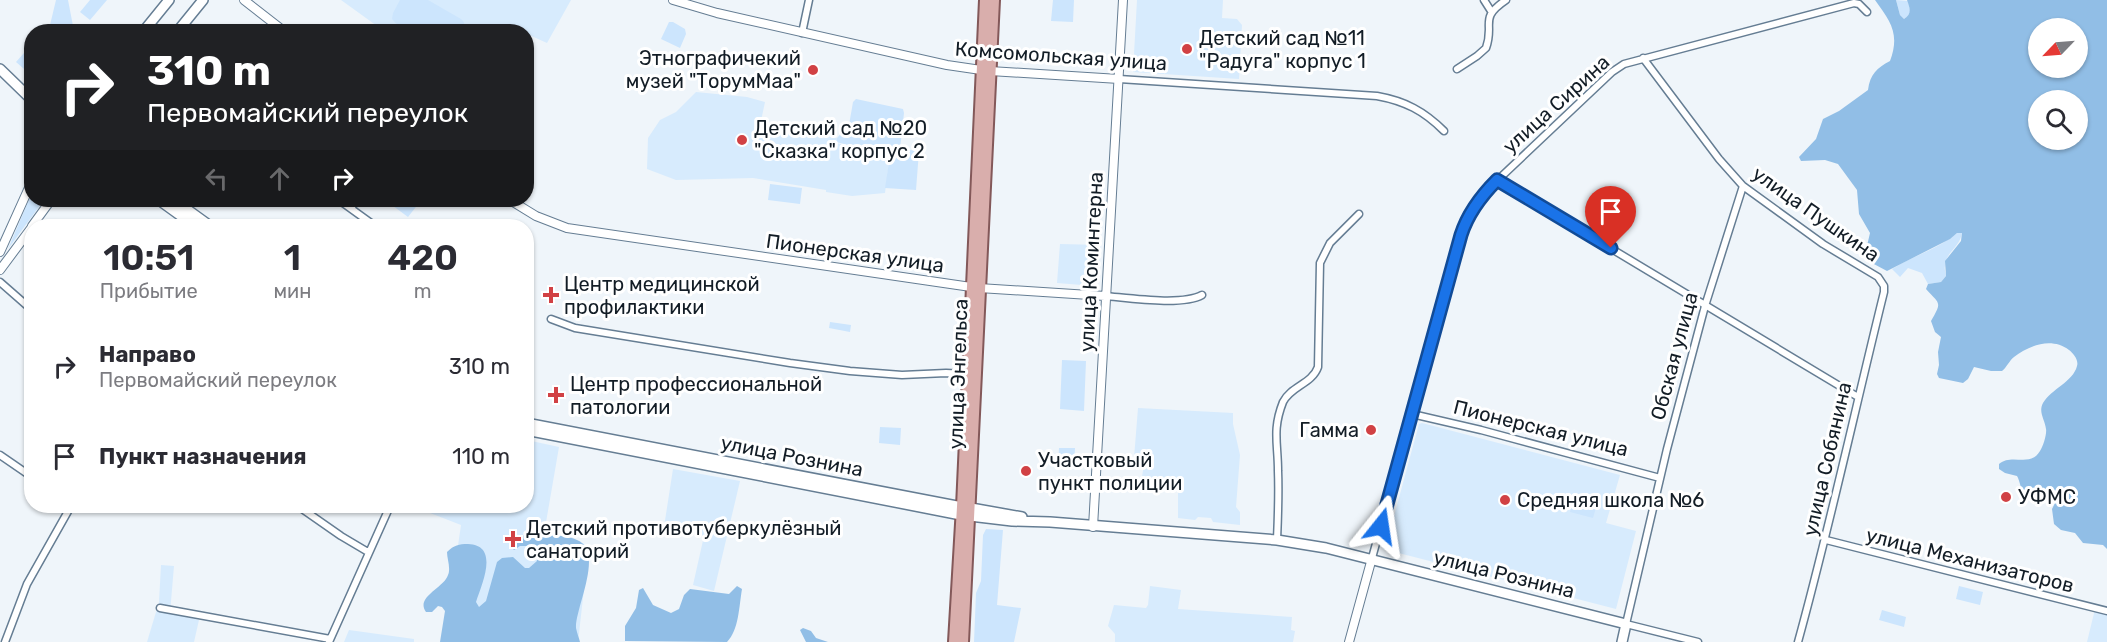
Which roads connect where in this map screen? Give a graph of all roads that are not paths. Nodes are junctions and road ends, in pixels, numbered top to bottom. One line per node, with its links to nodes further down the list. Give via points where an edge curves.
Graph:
1 (169, 0): 13 (main road)
2 (203, 0): 14 (main road)
3 (244, 0): 15 (street)
4 (673, 0): 16 (street, Комсомольская улица)
5 (809, 0): 16 (street)
6 (985, 0): 20 (main road, улица Энгельса)
7 (994, 0): 20 (main road, улица Энгельса)
8 (1123, 0): 21 (street, улица Коминтерна)
9 (1484, 0): 11 (street)
10 (1506, 0): 11 (street)
11 (1491, 11): 19 (street, via 1486,48)
12 (1867, 12): 17 (street, улица Сирина, via 1854,3)
13 (150, 24)
14 (184, 24)
15 (275, 24)
16 (802, 33): 20 (street, Комсомольская улица)
17 (1643, 58): 25 (street, улица Сирина, via 1612,72); 26 (street, улица Пушкина)
18 (0, 68): 22 (main road); 23 (main road)
19 (1457, 69)
20 (985, 71): 21 (street, Комсомольская улица); 41 (main road, улица Энгельса)
21 (1119, 79): 24 (street, Комсомольская улица, via 1377,96 1409,104); 43 (street, улица Коминтерна)
22 (24, 87)
23 (24, 92)
24 (1444, 130)
25 (1497, 180): 45 (street); 49 (street, улица Сирина, via 1464,225)
26 (1743, 186): 40 (street, улица Пушкина, via 1823,244 1873,273); 45 (street, Обская улица)
27 (24, 199): 37 (street)
28 (169, 207): 33 (main road)
29 (184, 207): 34 (main road)
30 (521, 207): 41 (street, Пионерская улица, via 567,228)
31 (351, 208): 35 (street)
32 (1359, 213): 61 (street, via 1330,243 1320,263 1316,373 1289,393 1277,420)
33 (185, 219)
34 (200, 219)
35 (366, 219)
36 (24, 238): 38 (street)
37 (0, 252)
38 (0, 270)
39 (0, 282): 44 (street)
40 (1883, 284): 48 (street, улица Собянина)
41 (975, 288): 43 (street, Пионерская улица); 47 (main road, улица Энгельса); 56 (main road, улица Энгельса)
42 (1202, 295): 43 (street, Пионерская улица, via 1190,300)
43 (1105, 296): 60 (street, улица Коминтерна)
44 (24, 302)
45 (1705, 306): 48 (street); 54 (street, Обская улица)
46 (551, 319): 47 (street, via 575,328 800,365 902,375)
47 (967, 374): 56 (main road, улица Энгельса)
48 (1858, 397): 62 (street, улица Собянина)
49 (1412, 414): 54 (street, Пионерская улица); 64 (street, улица Сирина)
50 (534, 425): 55 (main road, улица Рознина)
51 (534, 431): 55 (main road, улица Рознина)
52 (0, 455): 53 (street)
53 (24, 472)
54 (1660, 478): 67 (street, Обская улица)
55 (828, 485): 56 (main road, улица Рознина)
56 (966, 511): 60 (main road, улица Рознина, via 1012,521); 70 (main road, улица Энгельса); 71 (main road, улица Энгельса)
57 (67, 513): 69 (street, via 27,584)
58 (309, 513): 63 (street)
59 (387, 513): 63 (street)
60 (1093, 527): 61 (main road, улица Рознина)
61 (1277, 540): 64 (main road, улица Рознина)
62 (1826, 540): 66 (street, улица Механизаторов); 75 (street, улица Собянина)
63 (368, 552): 68 (street)
64 (1372, 558): 67 (main road, улица Рознина); 72 (street, улица Сирина)
65 (160, 608): 68 (street)
66 (2107, 611)
67 (1626, 624): 73 (main road, Обская улица); 74 (street, улица Рознина)
68 (330, 641)
69 (5, 642)
70 (954, 642)
71 (963, 642)
72 (1349, 642)
73 (1622, 642)
74 (1698, 642)
75 (1798, 642)

